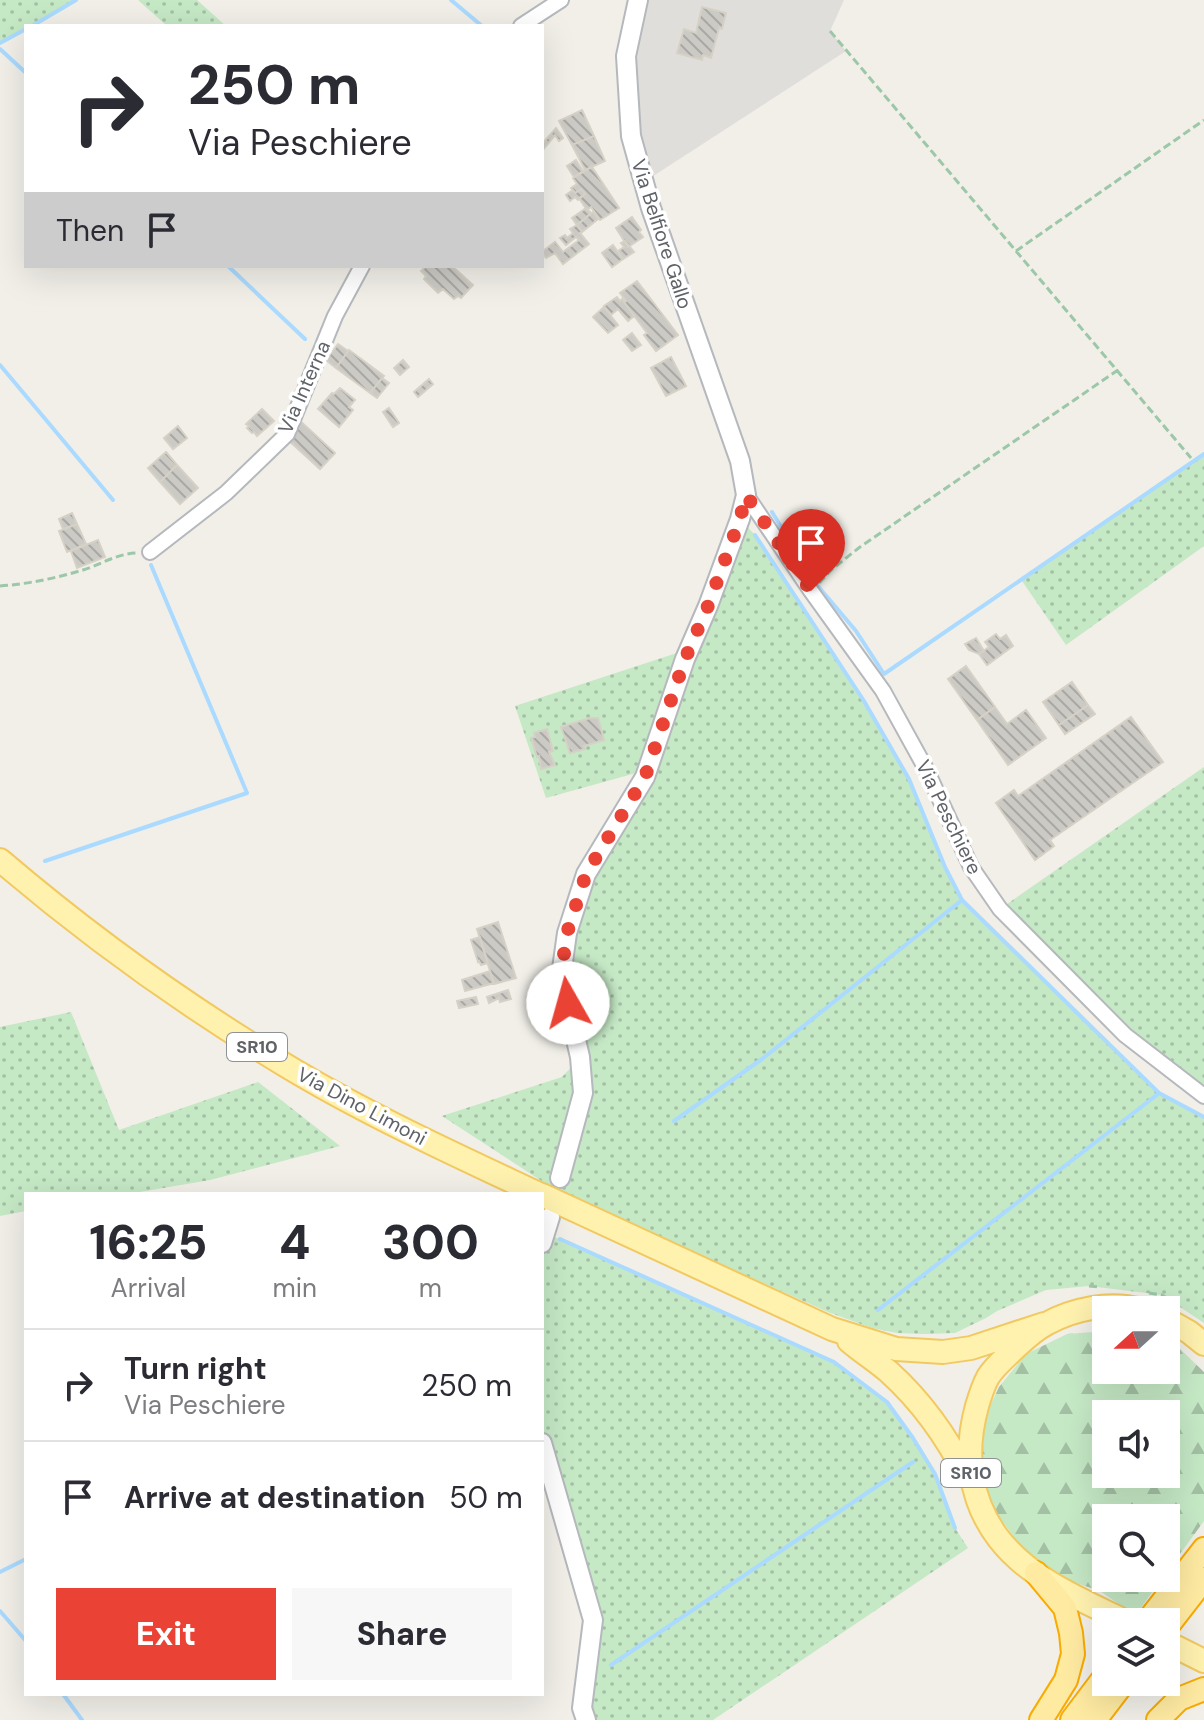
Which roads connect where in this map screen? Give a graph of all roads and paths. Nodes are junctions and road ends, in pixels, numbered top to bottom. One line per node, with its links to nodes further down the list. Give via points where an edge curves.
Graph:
1 (561, 0): 3 (street)
2 (638, 0): 10 (street, Via Belfiore Gallo, via 626,56 631,136)
3 (524, 24)
4 (830, 31): 6 (path)
5 (1204, 120): 6 (path)
6 (1016, 251): 8 (path)
7 (361, 268): 12 (street, Via Interna, via 335,316 287,434 226,493)
8 (1118, 370): 9 (path); 14 (path, via 860,547)
9 (1191, 458)
10 (740, 461): 11 (street, Via Peschiere)
11 (746, 495): 14 (street, Via Peschiere); 17 (street, Via Peschiere, via 645,777 586,874 567,933 561,976 583,1093)
12 (150, 552): 13 (path, via 125,553 85,570)
13 (0, 586)
14 (811, 591): 16 (street, Via Peschiere, via 883,691 971,867 1000,909 1125,1035)
15 (0, 860): 18 (main road, Via Dino Limoni / SR10, via 119,955 285,1065)
16 (1204, 1096)
17 (560, 1178)
18 (535, 1192)
19 (544, 1196): 25 (main road, Via Dino Limoni / SR10)
20 (550, 1217): 21 (street)
21 (544, 1236)
22 (1092, 1308): 23 (main road, SR10)
23 (1044, 1324): 25 (main road, SR10, via 943,1352 896,1349); 28 (main road, SR10, via 1000,1362 981,1393 970,1444)
24 (1180, 1327): 26 (main road)
25 (832, 1329): 28 (main road, SR10, via 890,1373 918,1403 956,1454)
26 (1204, 1344)
27 (544, 1450): 40 (street, via 593,1620 582,1708)
28 (974, 1491): 30 (main road, SR10, via 1000,1540)
29 (1204, 1549): 33 (highway)
30 (1036, 1573): 32 (main road, SR10); 41 (highway, via 1065,1608 1073,1654 1066,1680)
31 (1204, 1579): 34 (highway)
32 (1099, 1608)
33 (1158, 1608)
34 (1180, 1610)
35 (1180, 1649): 36 (main road)
36 (1204, 1661)
37 (1204, 1689): 44 (highway, via 1179,1699)
38 (1095, 1696): 42 (highway)
39 (1102, 1696): 43 (highway)
40 (586, 1720)
41 (1041, 1720)
42 (1072, 1720)
43 (1095, 1720)
44 (1158, 1720)

